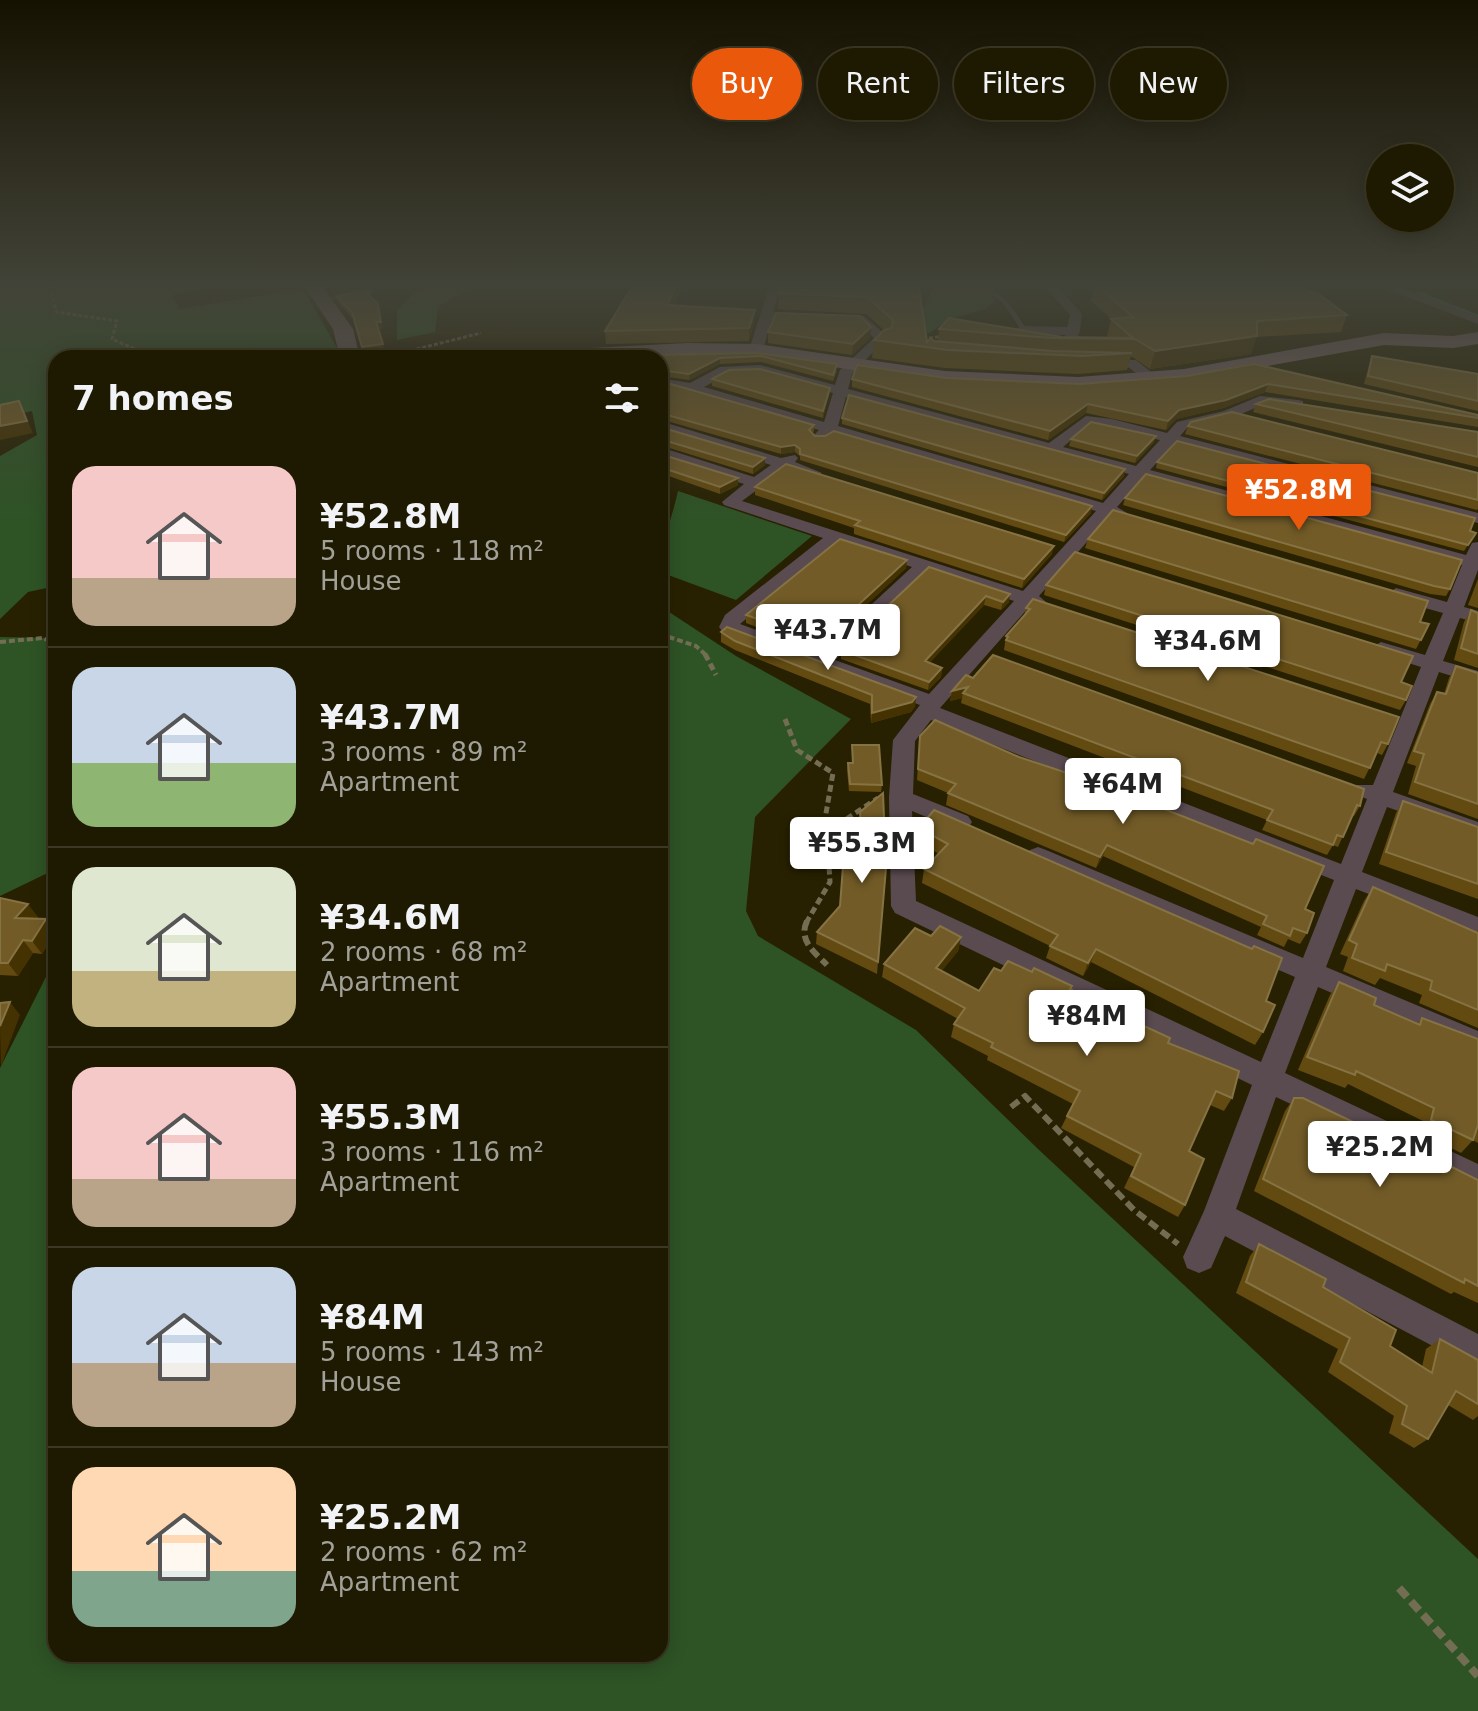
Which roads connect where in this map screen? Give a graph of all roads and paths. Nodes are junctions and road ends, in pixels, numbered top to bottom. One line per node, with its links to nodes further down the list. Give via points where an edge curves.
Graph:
1 (851, 367): 10 (street)
2 (874, 367): 7 (street, via 1022,382)
3 (1136, 367): 7 (street)
4 (1231, 367): 7 (street)
5 (1259, 367): 6 (street)
6 (1282, 373)
7 (1153, 379)
8 (668, 384): 9 (street)
9 (692, 388): 10 (street, via 725,370 760,369); 15 (street)
10 (841, 390): 15 (street); 17 (street)
11 (1321, 408): 12 (street, via 1265,399)
12 (1229, 414): 13 (street); 16 (street, via 1182,425)
13 (1258, 421)
14 (668, 427): 19 (street)
15 (825, 433): 23 (street)
16 (1170, 437): 17 (street, via 1086,420); 20 (street); 25 (street)
17 (1051, 449): 20 (street)
18 (668, 455): 22 (street)
19 (786, 461): 21 (street); 22 (street)
20 (1138, 471): 23 (street); 27 (street)
21 (828, 477)
22 (756, 483): 26 (street, via 730,502)
23 (1106, 509): 24 (street); 30 (street)
24 (1136, 518)
25 (1478, 518)
26 (836, 536): 28 (street); 38 (street, via 732,619 729,627)
27 (1476, 558): 32 (street)
28 (924, 565): 30 (street); 38 (street)
29 (1378, 588): 32 (street)
30 (1025, 599): 31 (street); 42 (street, via 987,654)
31 (1055, 608)
32 (1453, 610): 33 (street); 39 (street)
33 (1478, 617)
34 (668, 637): 40 (path, via 700,647 713,658)
35 (48, 640): 37 (path)
36 (1356, 640): 39 (street)
37 (0, 642)
38 (822, 661): 42 (street)
39 (1432, 664): 41 (street); 46 (street, via 1401,720)
40 (716, 675)
41 (1478, 678)
42 (930, 707): 45 (street, via 904,740); 51 (street)
43 (785, 719): 48 (path, via 797,750 833,773)
44 (1351, 785): 46 (street)
45 (901, 790): 48 (path); 49 (street); 56 (street, via 904,906)
46 (1380, 795): 47 (street); 51 (street)
47 (1478, 831)
48 (827, 832): 53 (path, via 829,886 802,931 807,948)
49 (988, 834)
50 (1017, 847): 54 (street)
51 (1348, 876): 52 (street); 54 (street)
52 (1478, 927)
53 (827, 965)
54 (1311, 972): 55 (street); 56 (street)
55 (1478, 1044)
56 (1268, 1080): 58 (street); 59 (street)
57 (1011, 1107): 60 (path, via 1025,1096 1141,1218)
58 (1478, 1179)
59 (1218, 1216): 60 (street); 61 (street)
60 (1199, 1257)
61 (1478, 1353)
62 (1399, 1588): 63 (path)
63 (1478, 1676)

